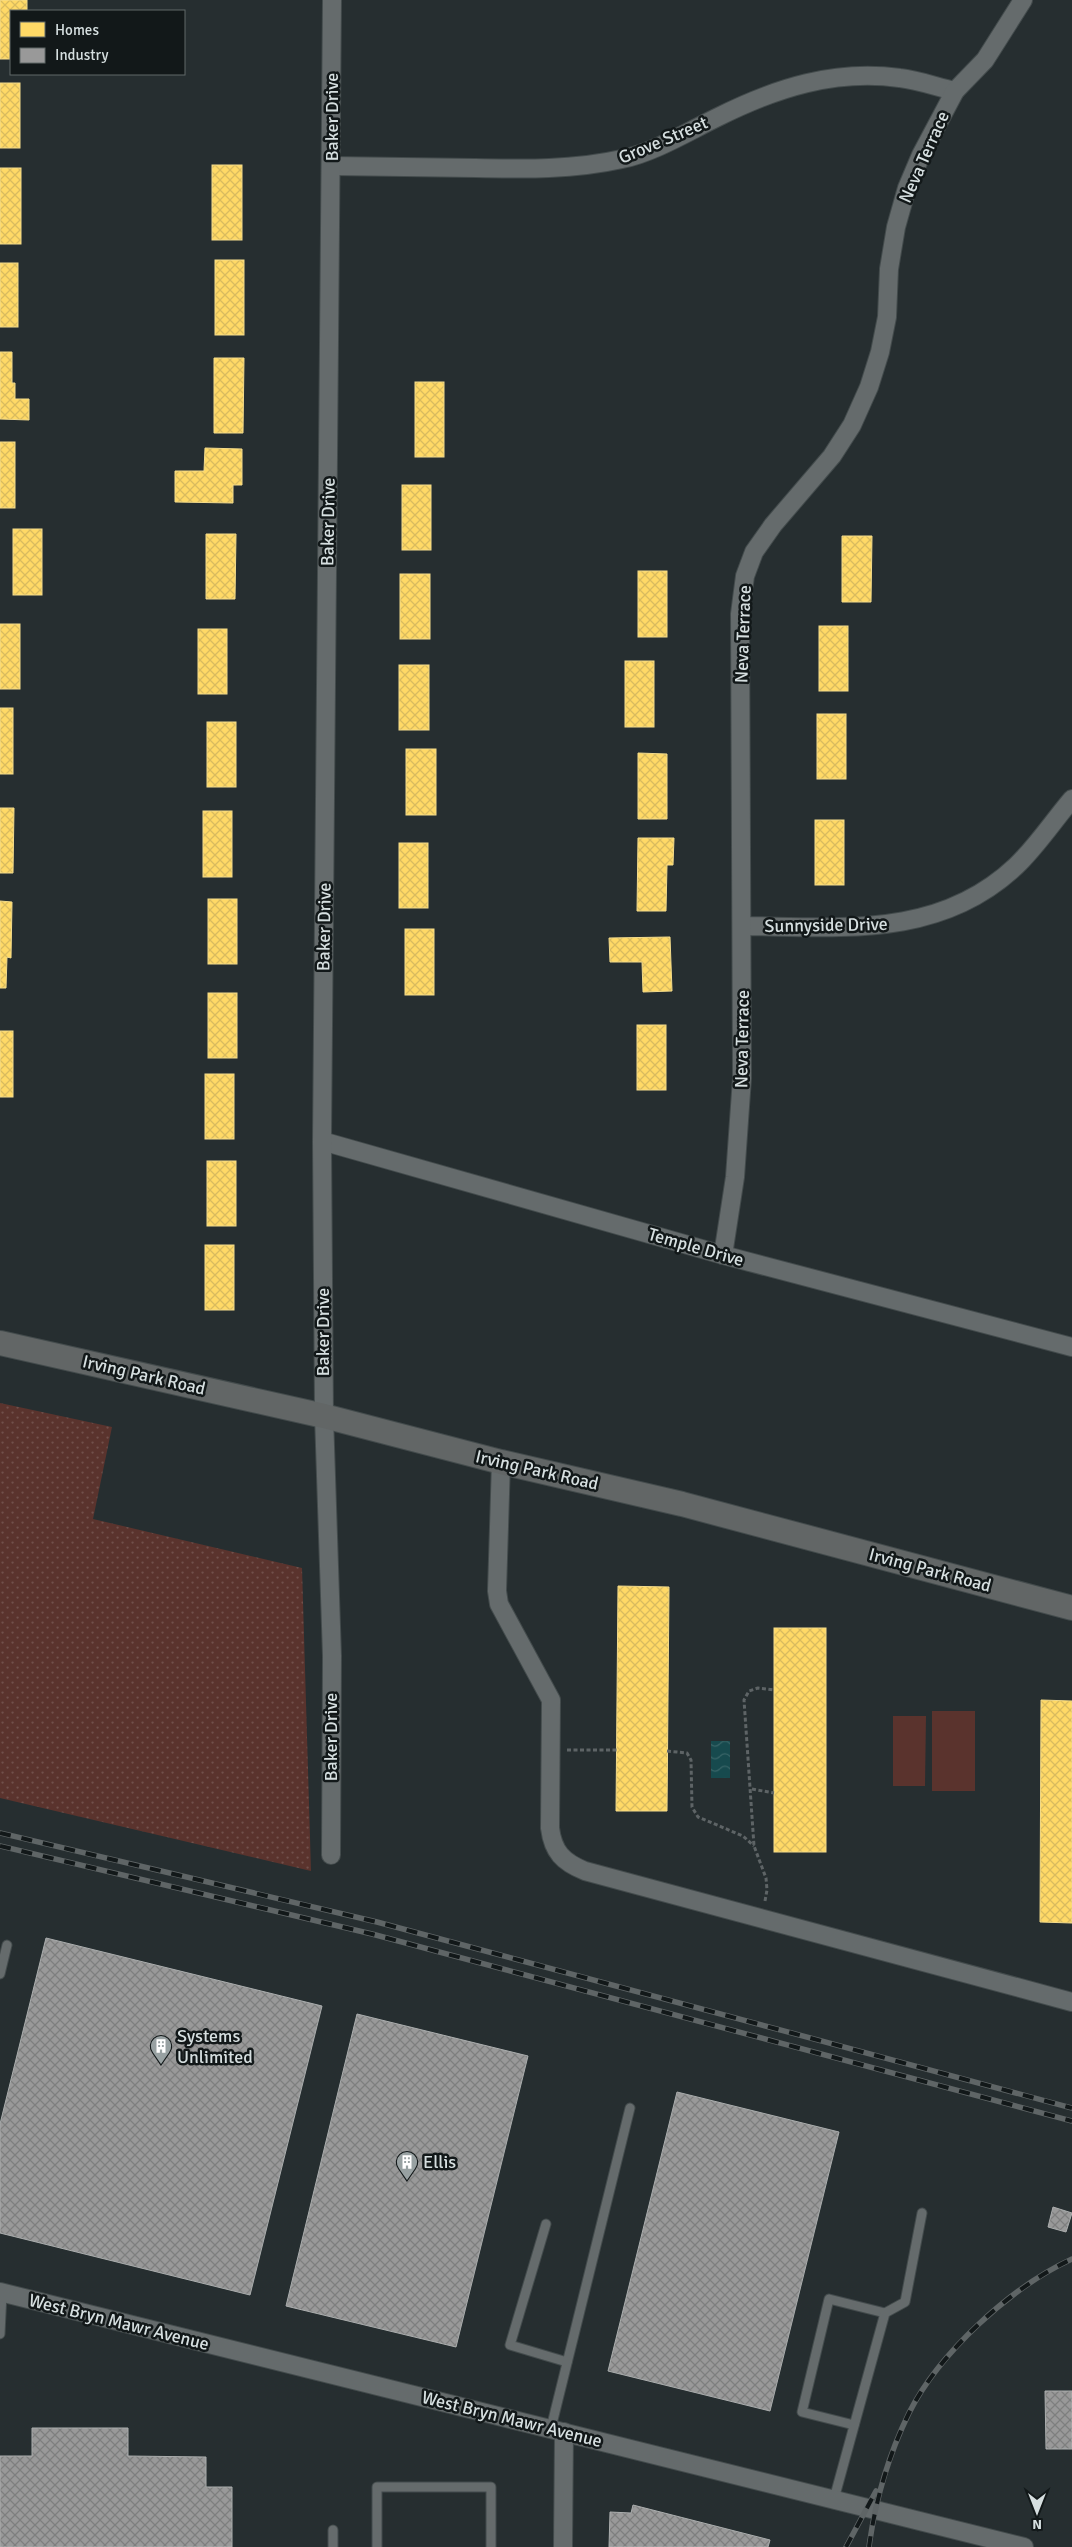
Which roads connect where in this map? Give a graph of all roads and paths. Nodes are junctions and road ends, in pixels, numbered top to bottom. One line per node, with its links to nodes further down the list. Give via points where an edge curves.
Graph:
1 (332, 0): 4 (street, Baker Drive)
2 (1023, 0): 3 (street, Neva Terrace, via 985,60)
3 (955, 91): 4 (street, Grove Street, via 900,78 862,75 818,79 742,105 625,159 589,166 549,169); 6 (street, Neva Terrace, via 907,188 892,248 887,318 869,387 852,424 832,456 773,525 754,552 745,576 740,614)
4 (332, 166): 7 (street, Baker Drive)
5 (1072, 798): 6 (street, Sunnyside Drive, via 1017,866 988,887 935,914 867,928)
6 (743, 926): 8 (street, Neva Terrace, via 740,1119)
7 (322, 1141): 8 (street, Temple Drive); 11 (street, Baker Drive)
8 (723, 1255): 10 (street, Temple Drive)
9 (0, 1343): 11 (main road, Irving Park Road)
10 (1072, 1347)
11 (324, 1416): 12 (main road, Irving Park Road); 21 (street, Baker Drive, via 332,1656)
12 (501, 1462): 13 (main road, Irving Park Road, via 682,1504); 15 (street, via 499,1604 551,1700)
13 (1072, 1608)
14 (774, 1690): 18 (path, via 749,1690 744,1700)
15 (550, 1750): 16 (path); 22 (street, via 552,1843 559,1856 570,1865)
16 (616, 1750)
17 (668, 1751): 20 (path, via 687,1753 691,1760 692,1808 698,1817 744,1836)
18 (752, 1789): 19 (path); 20 (path)
19 (774, 1793)
20 (754, 1846): 22 (path, via 768,1890)
21 (331, 1855)
22 (761, 1918): 25 (street)
23 (7, 1945): 24 (lane)
24 (0, 1974)
25 (1072, 2002)
26 (630, 2108): 32 (lane)
27 (922, 2213): 30 (lane, via 905,2302)
28 (546, 2224): 32 (lane, via 510,2345)
29 (1, 2292): 31 (lane); 34 (street, West Bryn Mawr Avenue)
30 (885, 2313): 33 (lane); 33 (lane, via 829,2299 802,2412)
31 (0, 2334)
32 (567, 2362): 34 (lane)
33 (854, 2424): 35 (lane)
34 (558, 2430): 35 (street, West Bryn Mawr Avenue); 40 (street)
35 (834, 2499): 41 (street, West Bryn Mawr Avenue)
36 (333, 2530): 37 (lane)
37 (333, 2547)
38 (377, 2547): 39 (lane, via 377,2487 491,2487)
39 (491, 2547)
40 (564, 2547)
41 (1024, 2547)

